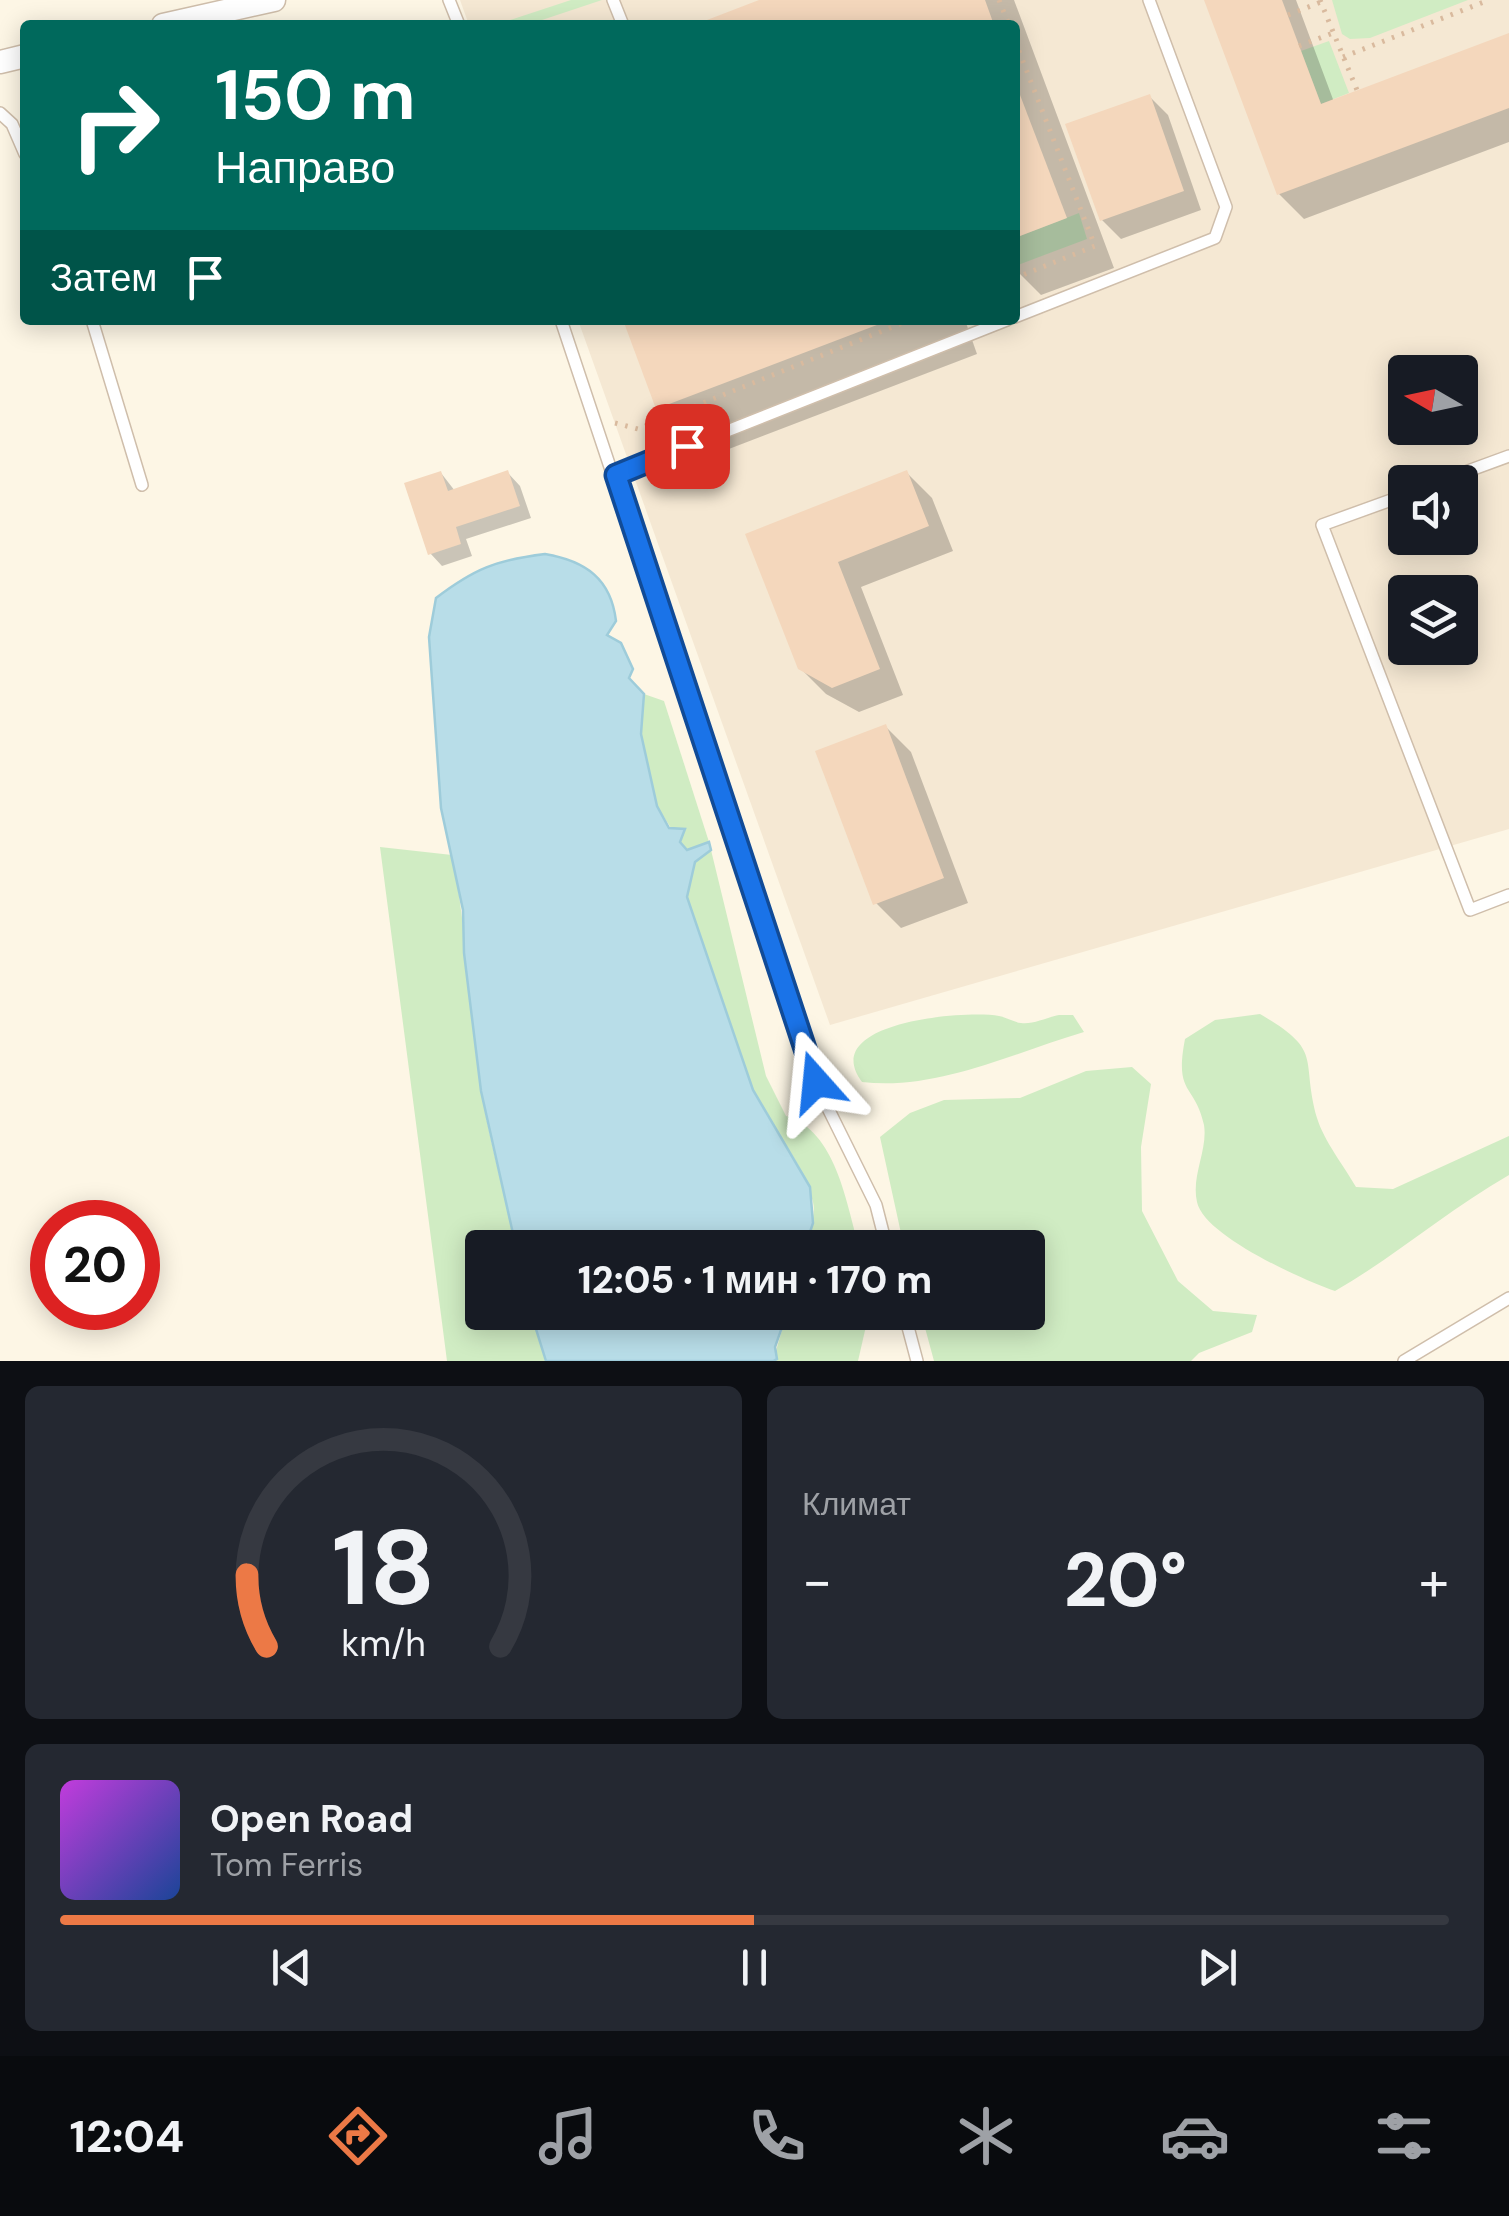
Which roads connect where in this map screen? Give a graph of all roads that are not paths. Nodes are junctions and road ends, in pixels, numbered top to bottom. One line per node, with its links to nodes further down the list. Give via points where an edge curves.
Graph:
1 (274, 0): 3 (street)
2 (1149, 0): 6 (lane, via 1226,207 1215,238)
3 (185, 20)
4 (0, 114): 5 (lane)
5 (20, 142)
6 (1020, 315)
7 (94, 325): 13 (lane)
8 (563, 325): 12 (lane)
9 (995, 325): 12 (lane)
10 (1509, 456): 11 (lane)
11 (1478, 467)
12 (616, 475): 16 (lane, via 816,1082)
13 (142, 486)
14 (1388, 500): 15 (lane, via 1322,525 1470,910)
15 (1509, 895)
16 (882, 1230)
17 (1509, 1298): 20 (lane)
18 (909, 1330): 19 (lane)
19 (917, 1361)
20 (1404, 1361)

